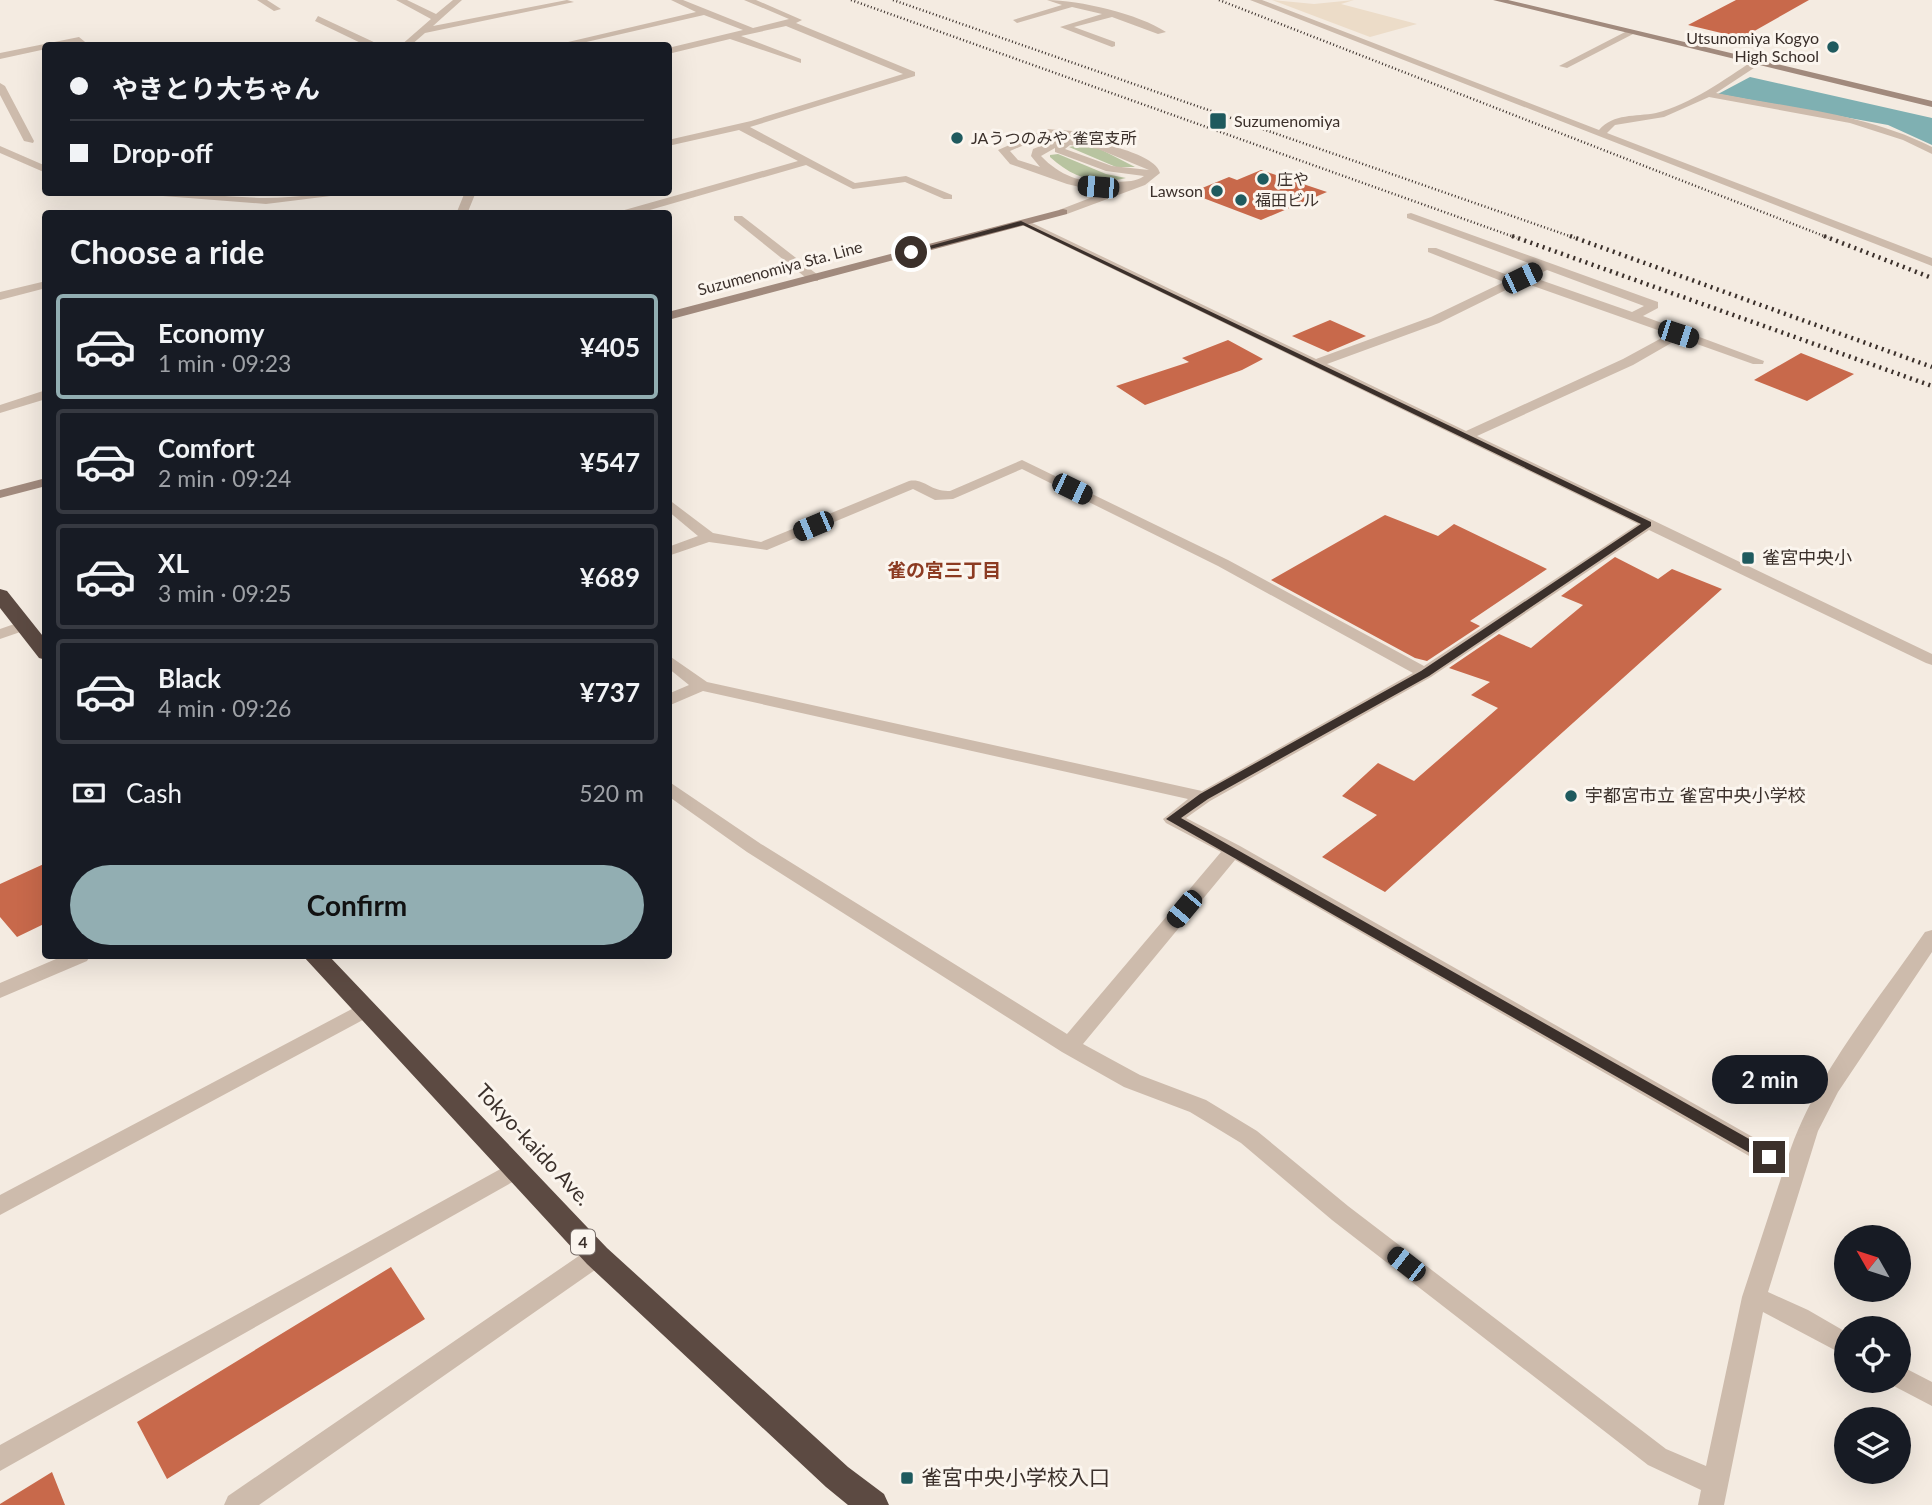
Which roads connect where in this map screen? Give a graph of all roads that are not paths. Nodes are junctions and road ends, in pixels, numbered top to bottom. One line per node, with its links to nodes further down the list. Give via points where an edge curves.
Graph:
1 (288, 0): 10 (street)
2 (400, 0): 14 (street)
3 (457, 0): 14 (street)
4 (675, 0): 12 (street)
5 (748, 0): 17 (street, via 798,20)
6 (1051, 0): 11 (street)
7 (1254, 0): 37 (street)
8 (1497, 0): 21 (street)
9 (570, 2): 18 (street)
10 (269, 4)
11 (1073, 4): 13 (street); 16 (street)
12 (706, 12): 19 (street); 25 (street)
13 (1113, 14): 20 (street); 26 (street, via 1065,27)
14 (436, 18): 18 (street)
15 (318, 19): 23 (street)
16 (1017, 20)
17 (788, 23): 19 (street); 36 (street, via 912,74)
18 (421, 31): 24 (street)
19 (752, 31): 22 (street)
20 (1161, 32)
21 (1632, 32): 31 (street); 32 (street)
22 (731, 36): 28 (street); 30 (street)
23 (367, 42)
24 (409, 42)
25 (573, 42)
26 (1112, 44)
27 (42, 47): 29 (street)
28 (672, 50)
29 (0, 56)
30 (798, 61)
31 (1757, 62): 34 (street); 35 (street)
32 (1564, 66)
33 (0, 86): 39 (street)
34 (1708, 94): 37 (street, via 1660,116 1612,122); 44 (street, via 1864,123 1902,133)
35 (1932, 104)
36 (740, 126): 40 (street); 45 (street)
37 (1601, 134): 62 (street)
38 (42, 139): 39 (street)
39 (29, 141): 43 (street)
40 (672, 142)
41 (1063, 142): 42 (street); 47 (street, via 1059,150 1110,169); 48 (street, via 1037,150 1037,156)
42 (1096, 143): 47 (street, via 1148,163); 48 (street, via 1069,133 1046,132 1003,150 1014,162)
43 (0, 148): 46 (street)
44 (1932, 151)
45 (807, 162): 53 (street, via 853,186 906,179); 56 (street)
46 (42, 168)
47 (1155, 173): 49 (street)
48 (1059, 176): 50 (street)
49 (1141, 183): 50 (street); 57 (street)
50 (1075, 185): 57 (street, via 1080,193 1077,201)
51 (202, 196): 54 (street)
52 (326, 196): 54 (street)
53 (948, 197)
54 (302, 199): 55 (street)
55 (272, 210)
56 (636, 210)
57 (1063, 212): 60 (street, Suzumenomiya Sta. Line)
58 (1410, 216): 63 (street)
59 (738, 218): 64 (street)
60 (1024, 223): 64 (street, Suzumenomiya Sta. Line); 72 (street)
61 (1432, 250): 65 (street)
62 (1932, 262)
63 (1548, 265): 65 (street); 69 (street, via 1654,305)
64 (814, 278): 68 (street, Suzumenomiya Sta. Line)
65 (1519, 280): 69 (street); 72 (street, via 1435,320)
66 (42, 285): 67 (street)
67 (0, 296)
68 (672, 315)
69 (1631, 318): 70 (street)
70 (1678, 334): 71 (street); 75 (street, via 1628,362)
71 (1758, 361)
72 (1317, 363): 75 (street)
73 (42, 395): 74 (street)
74 (0, 409)
75 (1466, 436): 79 (street)
76 (42, 483): 77 (street)
77 (0, 494)
78 (672, 506): 80 (street)
79 (1648, 524): 86 (street); 88 (street)
80 (708, 537): 81 (street); 88 (street, via 762,547 914,484 935,496 953,495 1022,464 1223,563)
81 (672, 550)
82 (0, 595): 83 (highway)
83 (23, 626): 84 (street); 85 (highway)
84 (0, 634)
85 (42, 649)
86 (1932, 660)
87 (672, 663): 89 (street)
88 (1425, 674): 92 (street)
89 (701, 686): 90 (street); 92 (street)
90 (672, 699)
91 (672, 790): 100 (street, via 754,848)
92 (1204, 797): 93 (street, via 1172,819)
93 (1233, 850): 100 (street); 102 (street)
94 (1932, 937): 97 (street)
95 (73, 959): 98 (street)
96 (318, 959): 99 (highway, Tokyo-kaido Ave. / 4)
97 (1925, 959): 102 (street, via 1830,1087)
98 (0, 991)
99 (367, 1009): 101 (highway, Tokyo-kaido Ave. / 4); 103 (street)
100 (1069, 1046): 110 (street, via 1132,1082 1198,1106 1249,1137 1340,1213 1657,1457)
101 (517, 1169): 104 (highway, Tokyo-kaido Ave. / 4); 109 (street)
102 (1793, 1170): 105 (street)
103 (0, 1206)
104 (597, 1256): 111 (street); 112 (highway, Tokyo-kaido Ave. / 4)
105 (1754, 1297): 106 (street); 110 (street)
106 (1834, 1338)
107 (1911, 1383): 108 (street)
108 (1932, 1395)
109 (0, 1459)
110 (1714, 1494)
111 (237, 1505)
112 (873, 1505)

